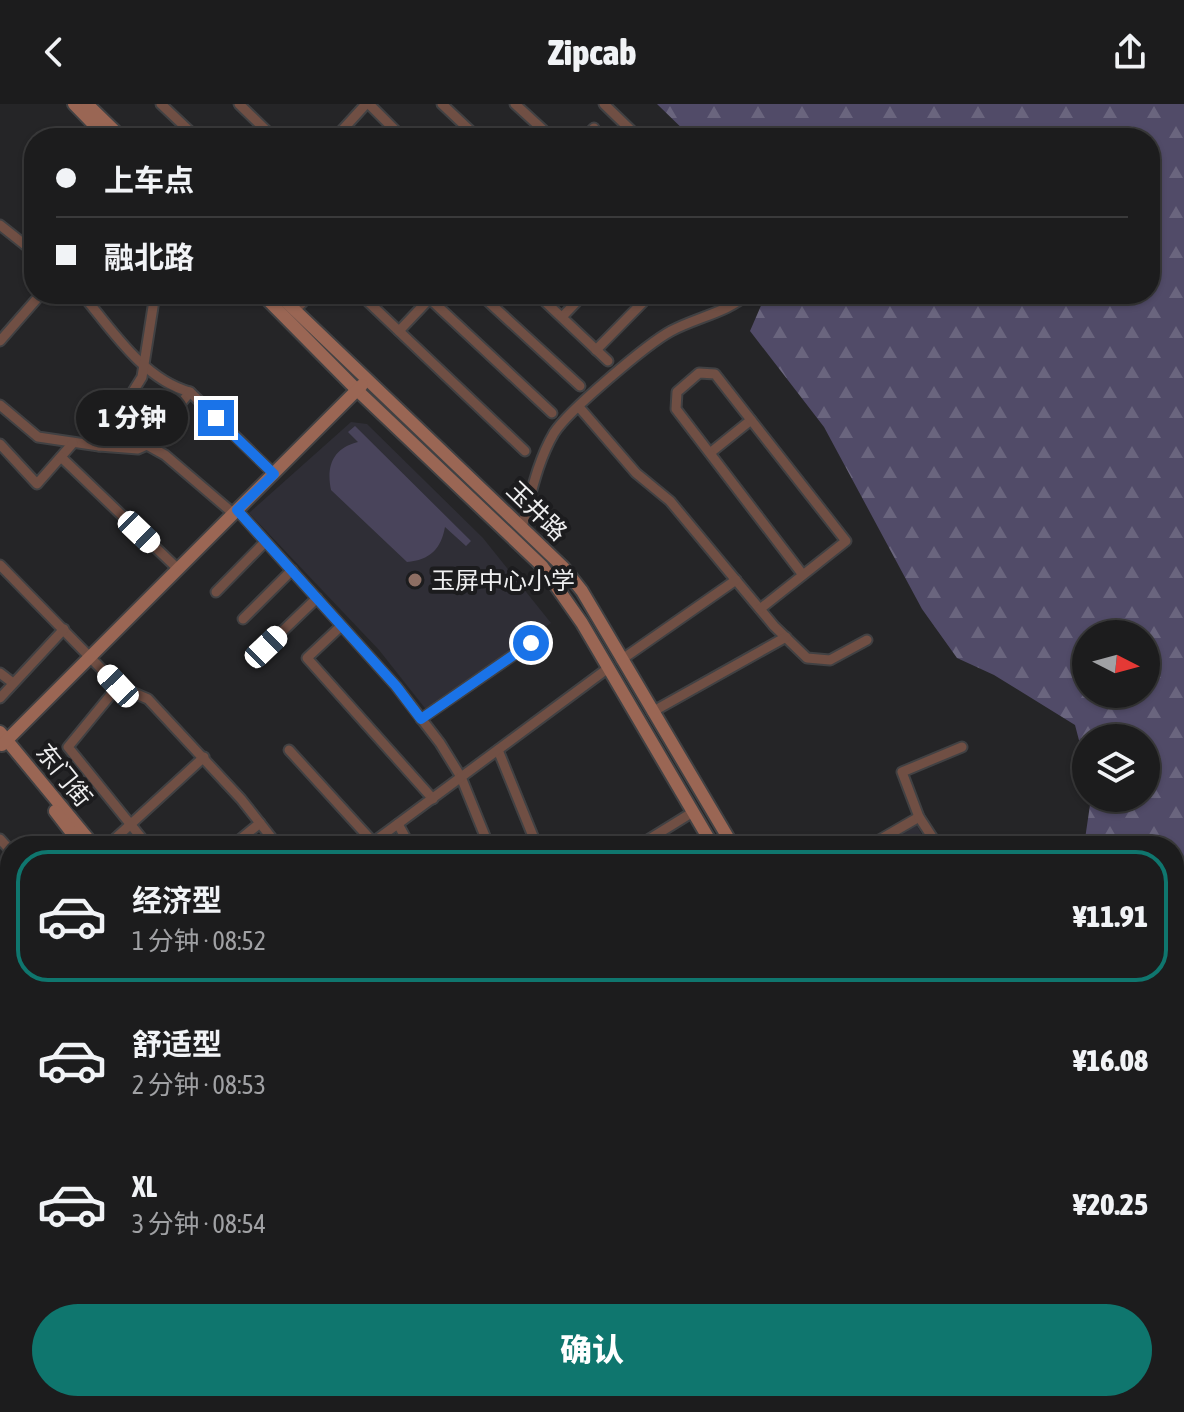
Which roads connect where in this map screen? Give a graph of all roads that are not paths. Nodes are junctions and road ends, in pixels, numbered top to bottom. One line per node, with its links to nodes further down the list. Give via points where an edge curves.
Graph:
1 (74, 104): 9 (street)
2 (87, 104): 10 (street)
3 (161, 104): 11 (street)
4 (239, 104): 12 (street)
5 (368, 104): 13 (street); 14 (street)
6 (442, 104): 15 (street)
7 (515, 104): 16 (street)
8 (604, 104): 17 (street)
9 (97, 128)
10 (112, 128)
11 (186, 128)
12 (264, 128)
13 (345, 128)
14 (393, 128)
15 (467, 128)
16 (541, 128)
17 (629, 128)
18 (0, 225): 19 (street)
19 (24, 244)
20 (32, 304): 38 (street)
21 (91, 304): 41 (street)
22 (154, 304): 41 (street)
23 (272, 304): 44 (street, 玉井路)
24 (289, 304): 35 (street, 玉井路)
25 (296, 304): 35 (street)
26 (298, 304): 35 (street)
27 (371, 304): 37 (street)
28 (424, 304): 37 (street)
29 (440, 304): 48 (street)
30 (491, 304): 43 (street)
31 (548, 304): 36 (street)
32 (574, 304): 36 (street)
33 (641, 304): 39 (street)
34 (730, 304): 47 (street, via 658,338)
35 (293, 308): 42 (street, 玉井路)
36 (562, 317): 39 (street)
37 (399, 331): 54 (street)
38 (0, 341)
39 (596, 350): 40 (street)
40 (608, 361)
41 (145, 365): 45 (street, via 173,387); 53 (street)
42 (367, 380): 44 (street); 59 (street, 玉井路)
43 (580, 386)
44 (357, 390): 57 (street); 78 (street, 玉井路, via 542,566)
45 (190, 392): 52 (street); 57 (street)
46 (0, 405): 50 (street, via 38,437)
47 (579, 407): 59 (street, via 555,431 540,461); 65 (street, via 636,473 670,501)
48 (552, 413)
49 (751, 420): 55 (street); 55 (street, via 715,374 699,373 677,392 676,409); 64 (street, via 846,541)
50 (73, 443): 53 (street); 56 (street)
51 (0, 444): 56 (street, via 37,484)
52 (147, 445): 53 (street); 58 (street)
53 (99, 446)
54 (525, 451)
55 (710, 453): 64 (street)
56 (61, 457): 62 (street)
57 (274, 474): 58 (street)
58 (235, 512): 60 (street); 62 (street)
59 (522, 527): 77 (street, 玉井路, via 582,591)
60 (265, 542): 63 (street); 66 (street)
61 (0, 565): 71 (street)
62 (178, 569): 76 (street)
63 (292, 570): 67 (street); 69 (street)
64 (803, 575): 68 (street)
65 (736, 580): 68 (street); 77 (street)
66 (216, 592)
67 (317, 598): 70 (street); 75 (street)
68 (760, 609): 72 (street)
69 (243, 619)
70 (341, 626): 84 (street); 91 (street, via 307,658)
71 (64, 629): 76 (street); 80 (street)
72 (786, 637): 73 (street, via 807,658 830,660); 83 (street)
73 (867, 640)
74 (531, 643): 84 (street)
75 (266, 647)
76 (90, 657): 81 (street); 85 (street)
77 (621, 660): 83 (street, 玉井路)
78 (607, 669): 88 (street); 92 (street, 玉井路)
79 (0, 673): 80 (street)
80 (13, 683): 82 (street)
81 (118, 686): 89 (street, via 148,699); 96 (street, via 68,747)
82 (0, 698)
83 (652, 712): 110 (street, 玉井路)
84 (421, 719): 90 (street)
85 (2, 740): 97 (street, 东门街); 98 (street, 东门街)
86 (962, 747): 93 (street, via 902,772)
87 (289, 750): 103 (street)
88 (498, 750): 90 (street); 107 (street)
89 (204, 757): 94 (street); 96 (street)
90 (461, 777): 91 (street); 106 (street)
91 (433, 799): 95 (street)
92 (693, 812): 108 (street); 109 (street, 玉井路)
93 (919, 817): 111 (street); 112 (street)
94 (260, 823): 101 (street); 102 (street)
95 (398, 824): 104 (street); 105 (street)
96 (133, 825): 99 (street); 100 (street)
97 (74, 836)
98 (85, 836)
99 (119, 836)
100 (141, 836)
101 (244, 836)
102 (270, 836)
103 (363, 836)
104 (381, 836)
105 (405, 836)
106 (485, 836)
107 (533, 836)
108 (654, 836)
109 (707, 836)
110 (727, 836)
111 (886, 836)
112 (931, 836)

